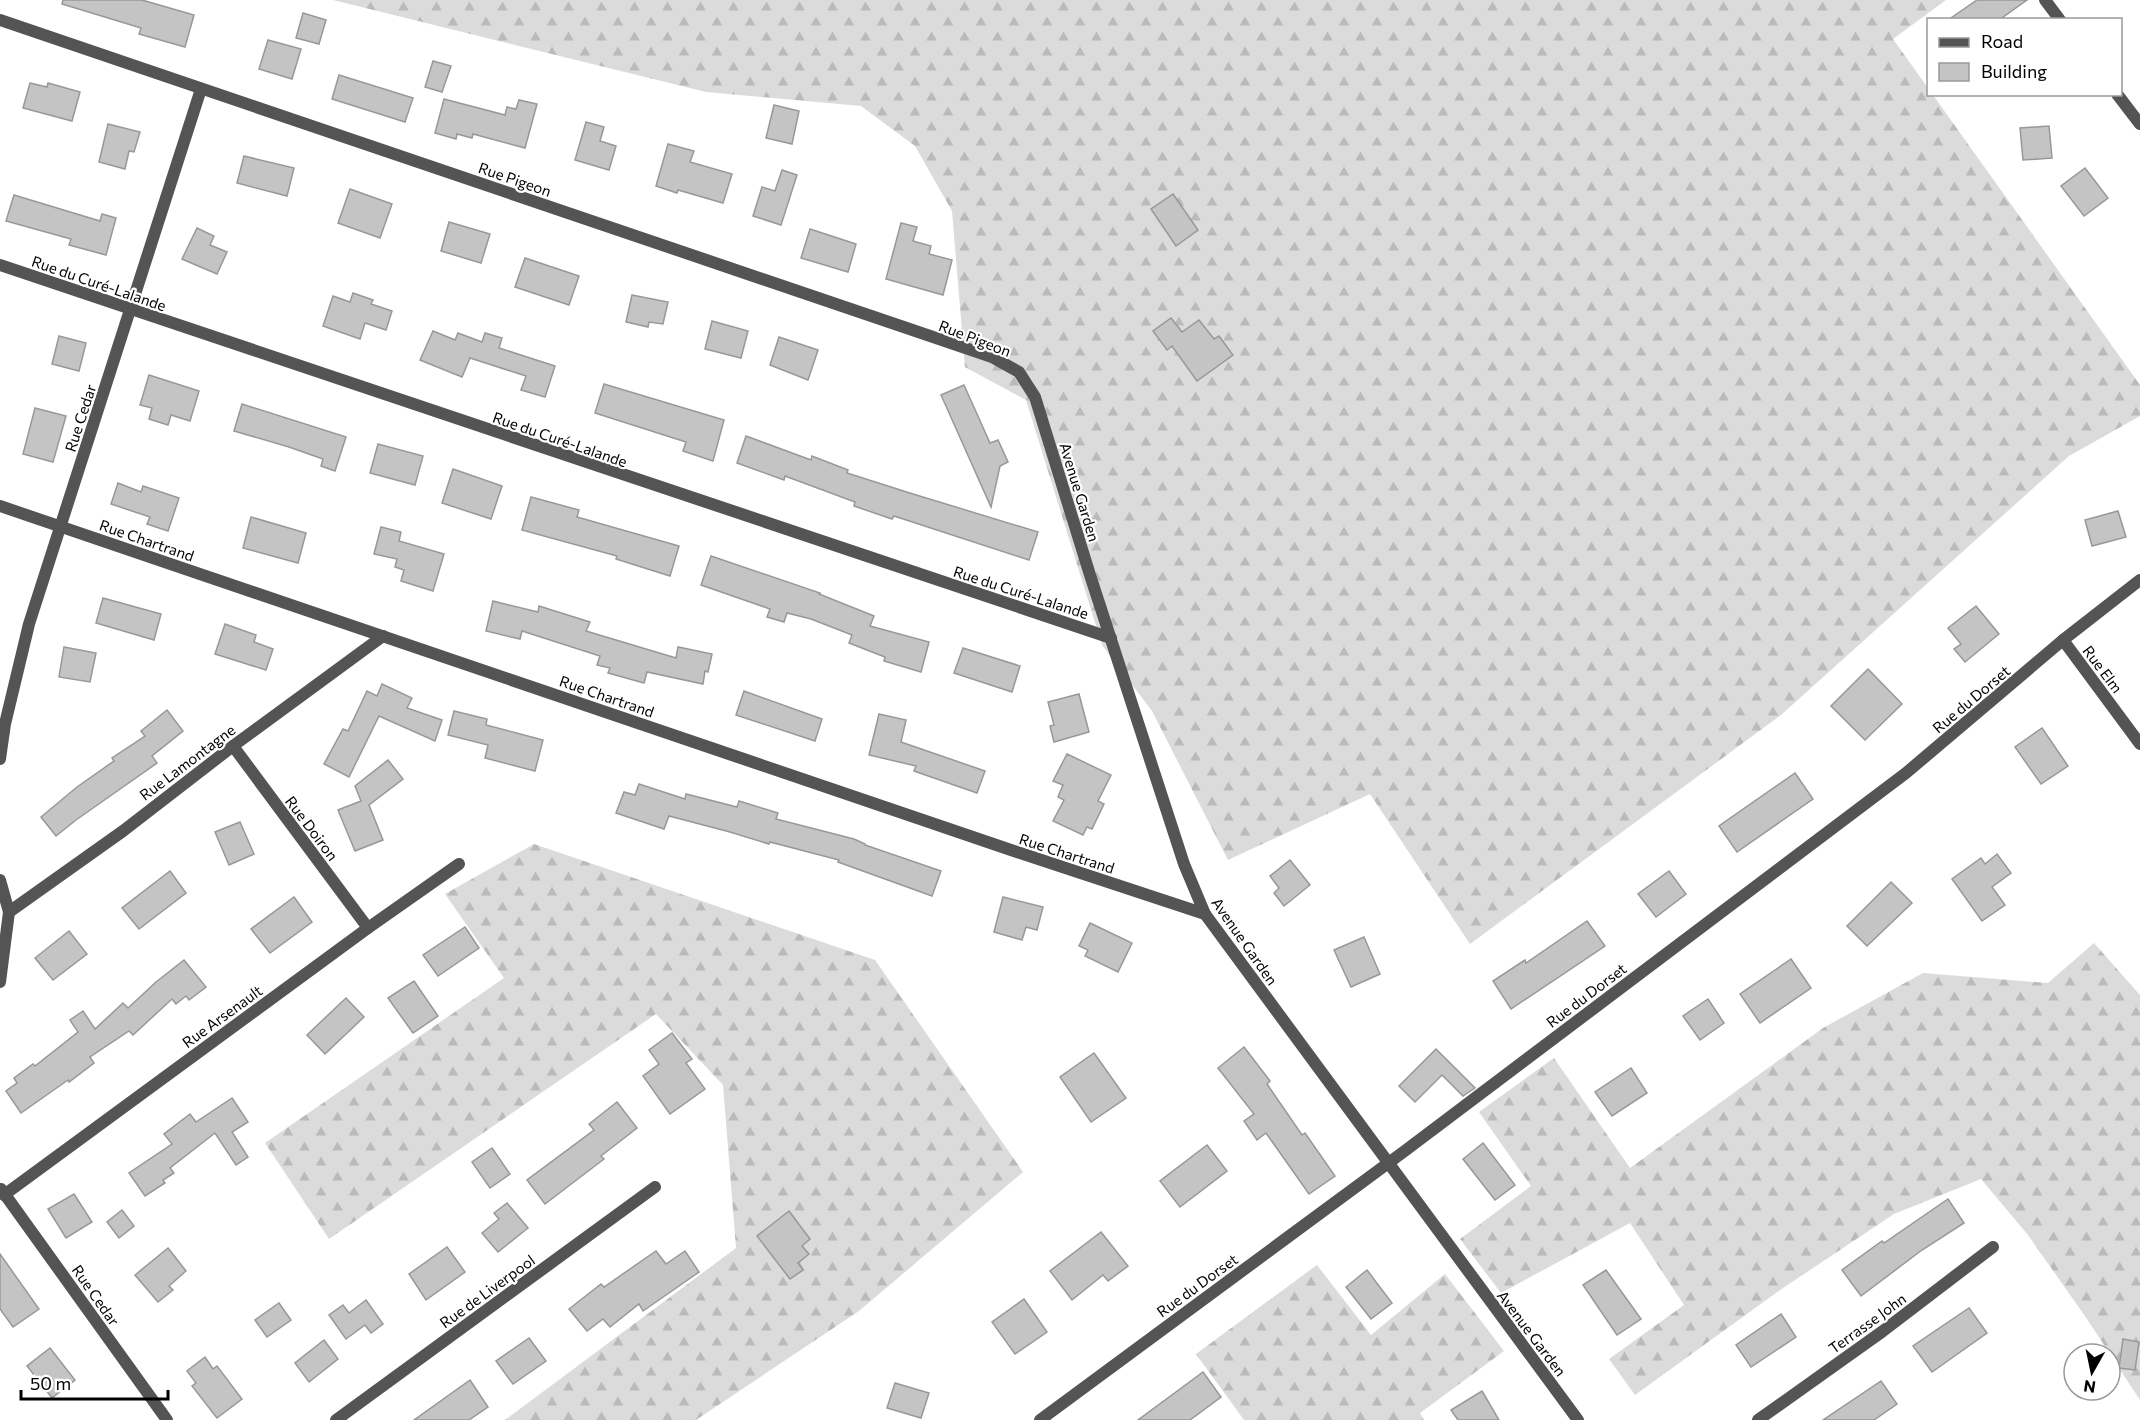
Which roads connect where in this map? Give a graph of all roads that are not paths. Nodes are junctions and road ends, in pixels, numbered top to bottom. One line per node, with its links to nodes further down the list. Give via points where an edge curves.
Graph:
1 (2045, 0): 2 (street)
2 (2058, 18)
3 (0, 20): 4 (street, Rue Pigeon)
4 (201, 89): 8 (street, Rue Cedar); 9 (street, Rue Pigeon, via 992,357)
5 (2119, 96): 6 (street)
6 (2140, 124)
7 (0, 265): 8 (street, Rue du Curé-Lalande)
8 (132, 309): 11 (street, Rue Cedar); 14 (street, Rue du Curé-Lalande)
9 (1019, 372): 14 (street, Avenue Garden, via 1035,398)
10 (0, 506): 11 (street, Rue Chartrand)
11 (60, 525): 13 (street, Rue Chartrand); 16 (street, Rue Cedar)
12 (2140, 580): 15 (street, Rue du Dorset)
13 (383, 636): 18 (street, Rue Lamontagne); 23 (street, Rue Chartrand)
14 (1111, 638): 23 (street, Avenue Garden, via 1184,864)
15 (2063, 640): 17 (street, Rue Elm); 26 (street, Rue du Dorset, via 1906,773)
16 (2, 723): 19 (street, Rue Cedar)
17 (2140, 744)
18 (233, 746): 22 (street, Rue Lamontagne); 24 (street, Rue Doiron)
19 (0, 759)
20 (459, 864): 24 (street, Rue Arsenault)
21 (0, 880): 22 (street)
22 (9, 912): 25 (street)
23 (1205, 914): 26 (street, Avenue Garden)
24 (368, 928): 28 (street, Rue Arsenault)
25 (0, 982)
26 (1388, 1163): 32 (street, Rue du Dorset); 33 (street, Avenue Garden)
27 (655, 1187): 31 (street, Rue de Liverpool)
28 (2, 1191): 30 (street, Rue Cedar)
29 (1993, 1247): 34 (street, Terrasse John)
30 (167, 1420)
31 (336, 1420)
32 (1040, 1420)
33 (1578, 1420)
34 (1758, 1420)

